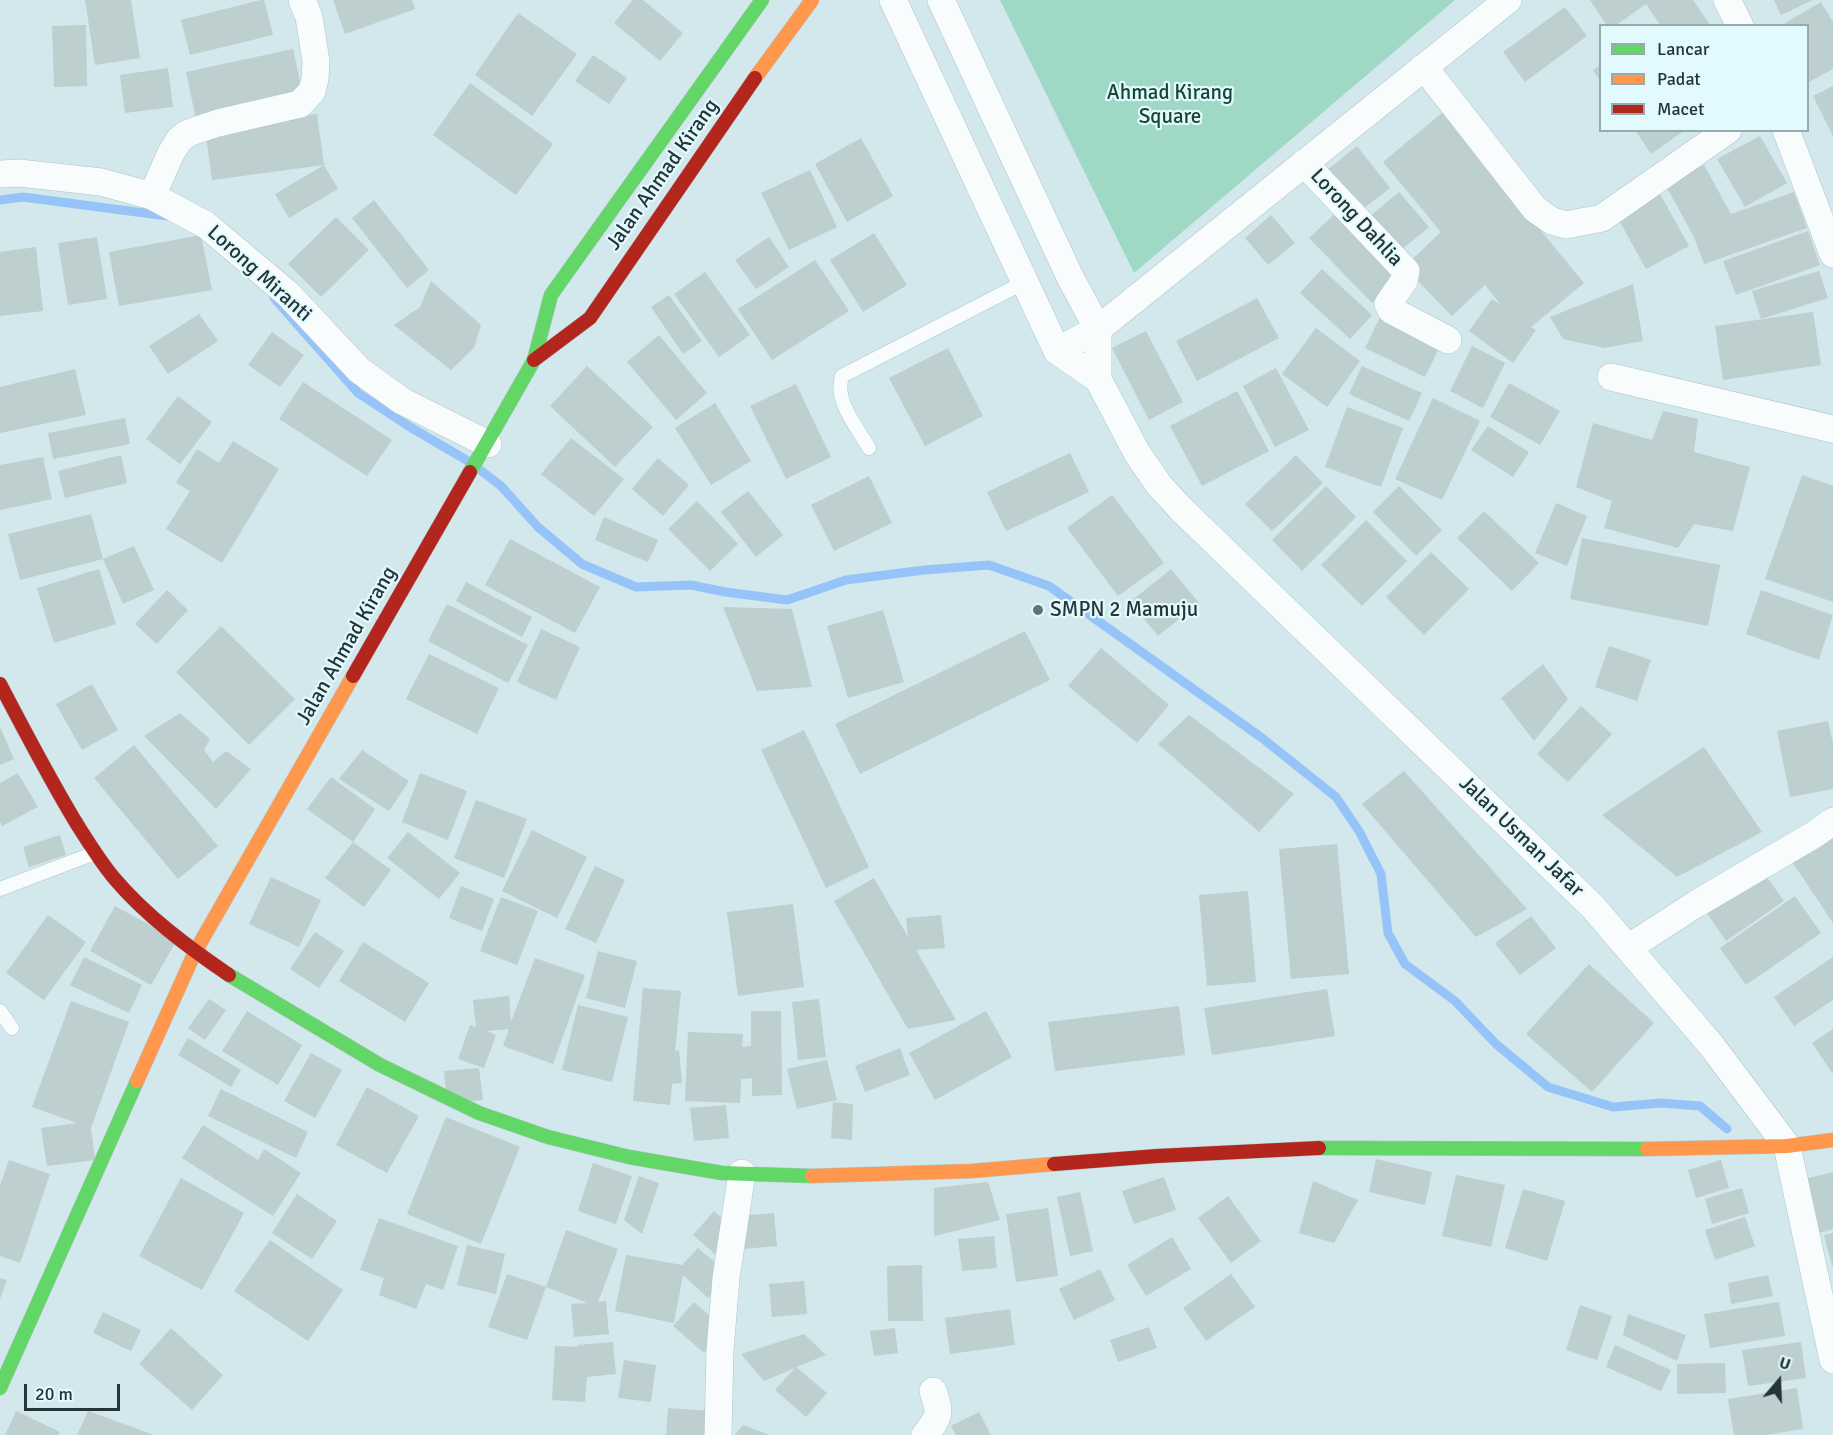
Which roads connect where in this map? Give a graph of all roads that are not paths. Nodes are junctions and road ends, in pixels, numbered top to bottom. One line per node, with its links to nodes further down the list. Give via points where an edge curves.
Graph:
1 (302, 0): 15 (street, via 316,60 312,91 300,104 188,133 178,140)
2 (762, 0): 22 (main road, Jalan Ahmad Kirang, via 750,23 617,211 551,296)
3 (812, 0): 22 (main road, Jalan Ahmad Kirang, via 772,45 644,231 590,318)
4 (893, 0): 16 (street)
5 (941, 0): 14 (street)
6 (1508, 0): 9 (street)
7 (1727, 0): 8 (street)
8 (1739, 24)
9 (1424, 67): 10 (street, via 1535,209 1566,225 1602,218); 12 (street)
10 (1725, 132)
11 (1787, 132): 17 (street)
12 (1304, 163): 19 (street); 20 (street, Lorong Dahlia, via 1406,271 1404,281 1388,304 1391,310)
13 (0, 174): 15 (street, Lorong Miranti, via 101,182)
14 (1023, 176): 16 (street); 19 (street)
15 (152, 196): 26 (street, Lorong Miranti, via 206,225 288,294 359,370 402,401)
16 (985, 196): 18 (street)
17 (1833, 254)
18 (1025, 282): 21 (street); 27 (lane, via 842,376 838,387 841,399)
19 (1098, 329): 21 (street); 24 (street)
20 (1448, 340)
21 (1057, 351): 24 (street)
22 (534, 360): 26 (main road, Jalan Ahmad Kirang)
23 (1611, 377): 25 (street)
24 (1098, 379): 32 (street, Jalan Usman Jafar, via 1137,453 1181,509 1593,907)
25 (1833, 429)
26 (485, 448): 33 (main road, Jalan Ahmad Kirang)
27 (869, 448)
28 (0, 684): 30 (main road, via 52,783)
29 (1833, 821): 32 (street)
30 (95, 853): 31 (lane); 33 (main road, via 136,901)
31 (0, 889)
32 (1628, 948): 37 (street, Jalan Usman Jafar, via 1711,1045)
33 (195, 952): 38 (main road, via 380,1065 479,1113 548,1137 628,1157); 39 (main road, Jalan Ahmad Kirang)
34 (0, 1011): 35 (lane)
35 (12, 1028)
36 (1833, 1140): 37 (main road)
37 (1787, 1146): 38 (main road, via 1317,1148 1157,1156 972,1172 825,1177); 40 (street, Jalan Usman Jafar)
38 (742, 1173): 43 (street, via 726,1278)
39 (8, 1358): 41 (main road, Jalan Ahmad Kirang)
40 (1833, 1360)
41 (0, 1388)
42 (933, 1391): 44 (street, via 938,1417)
43 (718, 1435)
44 (925, 1435)

